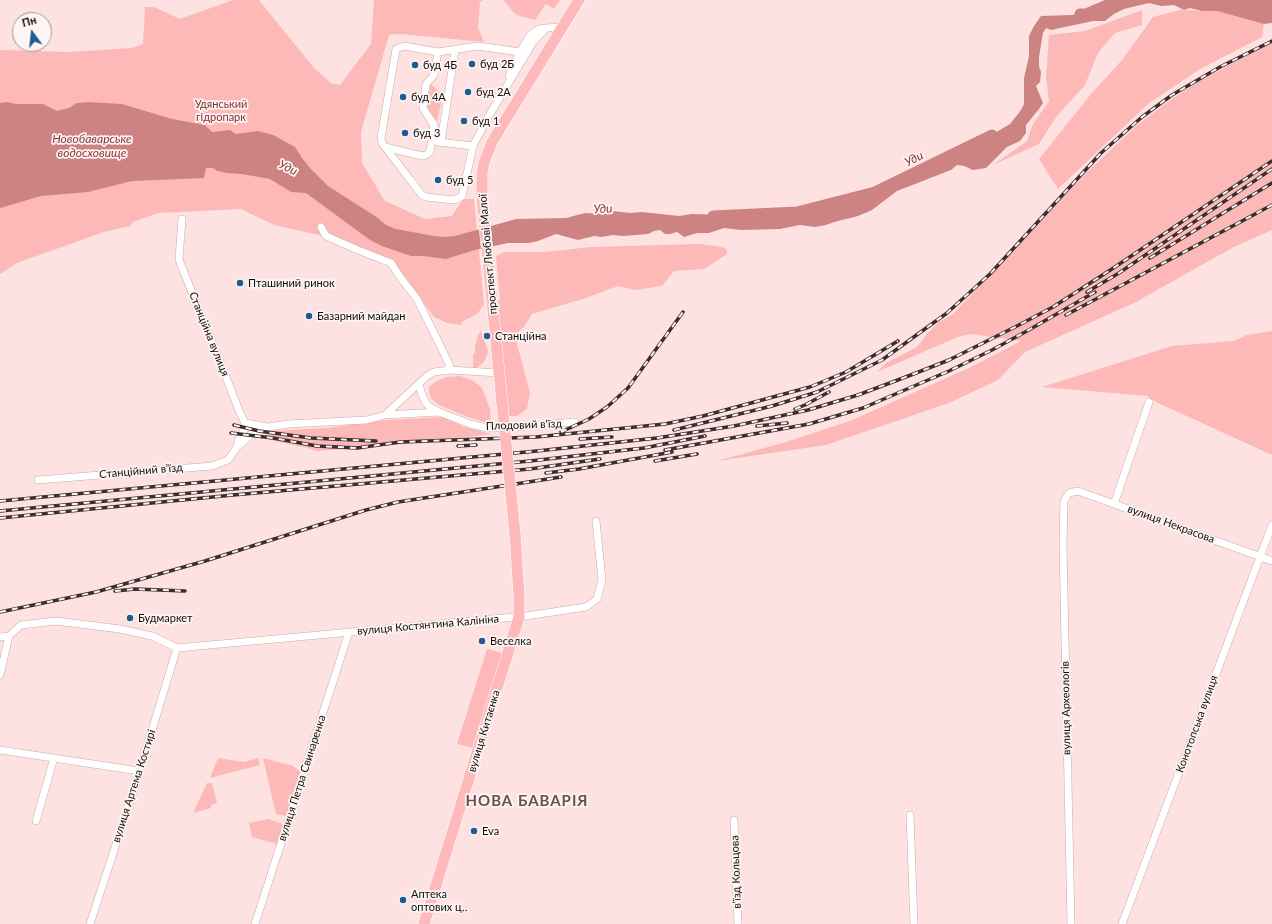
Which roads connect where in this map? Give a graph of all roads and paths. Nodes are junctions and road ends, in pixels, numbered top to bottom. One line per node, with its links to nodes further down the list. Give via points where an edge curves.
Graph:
1 (579, 0): 2 (main road, проспект Любові Малої)
2 (563, 27): 3 (street); 15 (main road, проспект Любові Малої, via 492,142 482,174 482,198)
3 (546, 28): 6 (street, via 530,35); 7 (street, via 533,42)
4 (455, 50): 5 (street); 6 (street, via 478,46); 9 (street)
5 (438, 52): 8 (street, via 434,75 426,84 423,108 434,126); 11 (street, via 404,46 396,49 381,138)
6 (520, 52): 7 (street)
7 (506, 88): 10 (street)
8 (432, 141): 9 (street); 11 (street, via 430,152 426,156)
9 (441, 142): 10 (street)
10 (473, 146): 11 (street, via 462,196 454,200 422,195)
11 (385, 147)
12 (182, 219): 21 (street, Станційна вулиця, via 179,260)
13 (321, 227): 14 (street, via 326,236 391,263 417,299)
14 (450, 370): 15 (street); 16 (street, via 434,372)
15 (499, 373): 29 (main road, проспект Любові Малої, bridge)
16 (419, 384): 18 (street, Плодовий в'їзд, via 426,403); 19 (street)
17 (1149, 402): 26 (street)
18 (439, 412): 19 (street); 20 (street, Плодовий в'їзд, via 488,428)
19 (385, 416): 22 (street, via 367,420)
20 (575, 422)
21 (245, 423): 22 (street); 23 (street)
22 (268, 427): 23 (street, via 251,435)
23 (237, 447): 24 (street, Станційний в’їзд, via 228,460 212,466)
24 (38, 480)
25 (1069, 493): 26 (street, вулиця Некрасова, via 1078,491); 49 (street, вулиця Археологів, via 1064,501 1063,545)
26 (1114, 504): 30 (street, вулиця Некрасова)
27 (596, 521): 32 (street, вулиця Костянтина Калініна, via 602,580 597,599 586,607)
28 (1272, 525): 30 (street, Конотопська вулиця)
29 (515, 534): 32 (main road, вулиця Китаєнка)
30 (1259, 556): 31 (street, вулиця Некрасова); 50 (street, Конотопська вулиця)
31 (1272, 561)
32 (519, 617): 33 (street, вулиця Костянтина Калініна); 46 (main road, вулиця Китаєнка)
33 (349, 632): 36 (street, вулиця Костянтина Калініна); 45 (street, вулиця Петра Свинаренка)
34 (9, 636): 35 (street); 36 (street, via 22,625 56,621 152,636); 37 (street)
35 (0, 637)
36 (177, 648): 40 (street, вулиця Артема Костирі)
37 (0, 675)
38 (0, 750): 39 (street)
39 (54, 758): 40 (street); 43 (street)
40 (139, 771): 44 (street, вулиця Артема Костирі)
41 (910, 815): 48 (street)
42 (734, 820): 47 (street, в’їзд Кольцова)
43 (36, 821)
44 (90, 924)
45 (255, 924)
46 (424, 924)
47 (738, 924)
48 (914, 924)
49 (1071, 924)
50 (1122, 924)

